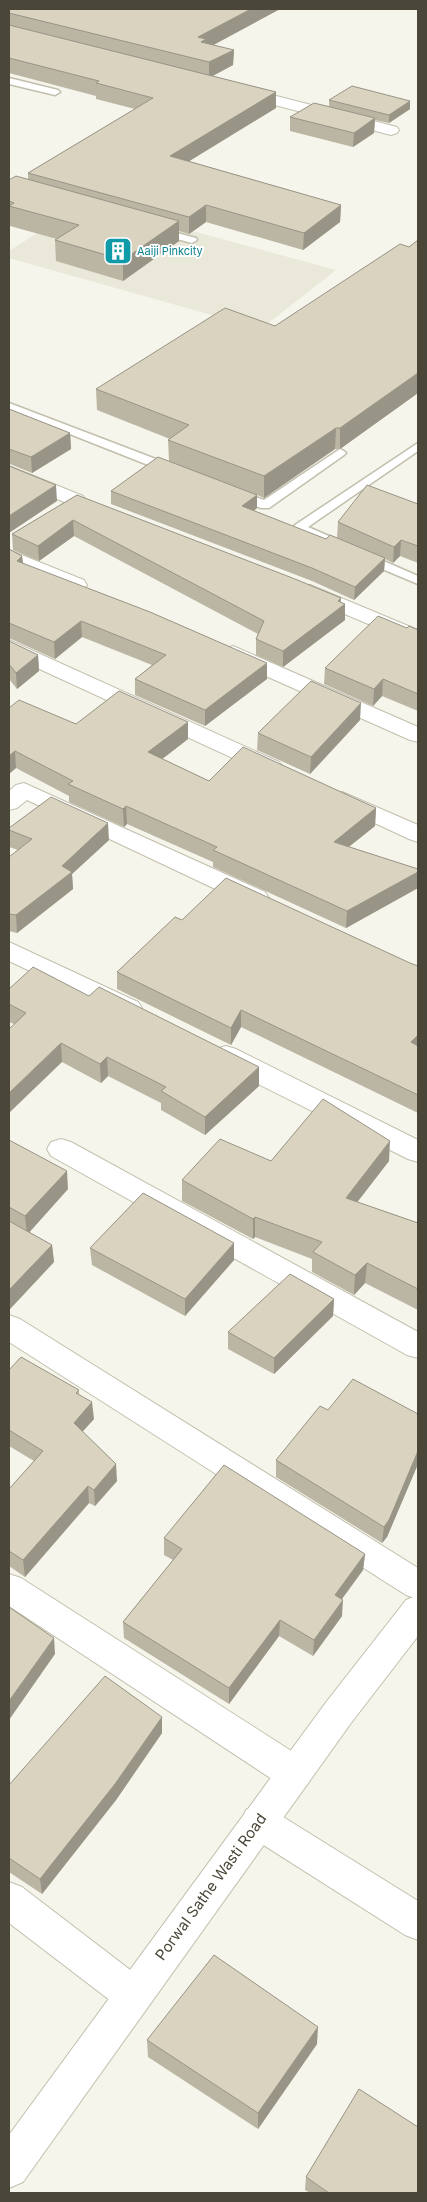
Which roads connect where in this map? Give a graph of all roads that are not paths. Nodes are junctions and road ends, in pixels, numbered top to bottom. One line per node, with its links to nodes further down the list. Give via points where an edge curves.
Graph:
1 (9, 81): 3 (lane)
2 (229, 89): 4 (street)
3 (54, 92)
4 (391, 130)
5 (146, 227): 6 (lane)
6 (192, 240)
7 (9, 406): 11 (lane)
8 (418, 446): 15 (lane, via 367,486 299,528)
9 (340, 453): 12 (lane, via 264,505)
10 (9, 472): 13 (street, via 85,503)
11 (182, 473)
12 (228, 491)
13 (53, 514)
14 (11, 546): 17 (street)
15 (418, 580)
16 (294, 585): 18 (street)
17 (99, 595)
18 (418, 638)
19 (214, 645): 21 (street)
20 (9, 647): 22 (street)
21 (418, 735)
22 (294, 777)
23 (320, 789): 25 (street)
24 (14, 792): 26 (street)
25 (418, 834)
26 (275, 906)
27 (9, 951): 28 (street)
28 (147, 1017)
29 (208, 1048): 31 (street)
30 (62, 1149): 33 (street)
31 (418, 1152)
32 (9, 1328): 34 (street)
33 (418, 1346)
34 (418, 1585)
35 (9, 1588): 37 (street)
36 (418, 1610): 37 (street, Porwal Sathe Wasti Road)
37 (294, 1773): 38 (street, Porwal Sathe Wasti Road)
38 (259, 1822): 40 (street); 41 (street, Porwal Sathe Wasti Road)
39 (9, 1900): 41 (street)
40 (418, 1922)
41 (133, 1994): 42 (street, Porwal Sathe Wasti Road)
42 (9, 2168)

